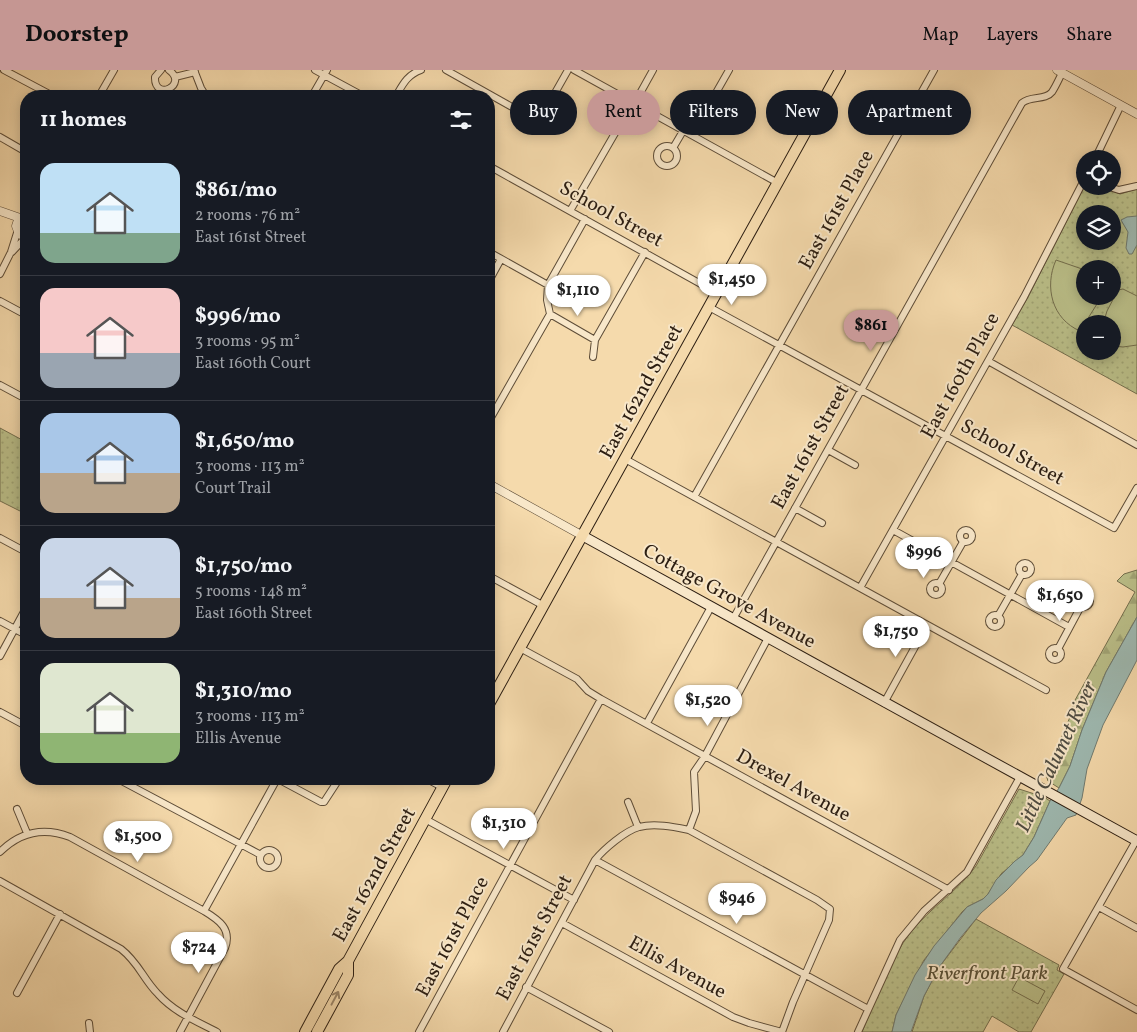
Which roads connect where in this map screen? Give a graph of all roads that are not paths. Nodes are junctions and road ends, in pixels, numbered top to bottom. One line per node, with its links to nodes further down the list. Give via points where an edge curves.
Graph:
1 (4, 70): 18 (street)
2 (114, 70): 19 (street)
3 (161, 70): 17 (street, via 155,80 160,88 173,87)
4 (169, 70): 17 (street)
5 (315, 70): 16 (street)
6 (422, 70): 23 (street, via 407,78)
7 (446, 70): 24 (street)
8 (568, 70): 28 (street, via 550,100 536,110 512,107)
9 (574, 70): 25 (street)
10 (653, 70): 26 (street)
11 (729, 70): 27 (street)
12 (840, 70): 39 (main road, East 162nd Street)
13 (934, 70): 64 (street, East 161st Place)
14 (194, 71): 17 (street); 20 (street)
15 (1060, 71): 29 (street); 68 (street, East 161st Street, via 1051,93 1022,103)
16 (325, 73): 21 (street); 22 (street)
17 (175, 77)
18 (42, 90)
19 (102, 90)
20 (202, 90)
21 (315, 90)
22 (353, 90)
23 (400, 90)
24 (482, 90)
25 (610, 90)
26 (642, 90)
27 (718, 90)
28 (495, 97)
29 (1121, 105): 30 (street); 37 (street)
30 (1137, 114)
31 (614, 135): 43 (street)
32 (680, 135): 35 (street)
33 (692, 135): 39 (street)
34 (0, 137): 36 (street)
35 (673, 148)
36 (20, 149)
37 (1099, 150)
38 (495, 169): 43 (street, School Street)
39 (778, 183): 58 (main road, East 162nd Street)
40 (1137, 186): 41 (street)
41 (1121, 190)
42 (1076, 195): 66 (street, East 160th Place)
43 (570, 211): 46 (street, School Street)
44 (0, 212): 45 (street); 48 (street)
45 (20, 216)
46 (585, 219): 52 (street, School Street); 57 (street)
47 (20, 223): 48 (street)
48 (16, 229): 49 (street); 51 (street)
49 (20, 235)
50 (20, 243): 51 (street)
51 (12, 252): 56 (street)
52 (645, 252): 58 (street, School Street); 63 (street)
53 (495, 256): 54 (street)
54 (501, 259): 55 (street); 57 (street)
55 (495, 270)
56 (0, 274)
57 (548, 285): 62 (street)
58 (717, 293): 60 (main road, East 162nd Street)
59 (0, 301): 61 (street)
60 (709, 307): 64 (street, School Street); 74 (main road, East 162nd Street)
61 (20, 312)
62 (550, 314): 63 (street); 70 (street)
63 (595, 340): 65 (street)
64 (780, 344): 68 (street, School Street); 78 (street, East 161st Place)
65 (593, 356)
66 (988, 361): 71 (street, East 160th Place); 72 (street)
67 (0, 385): 69 (street)
68 (862, 389): 71 (street, School Street); 73 (street, East 161st Street)
69 (20, 396)
70 (495, 410)
71 (946, 435): 77 (street, School Street, via 1114,528); 81 (street, East 160th Place)
72 (1137, 445)
73 (828, 450): 75 (street); 79 (street, East 161st Street)
74 (625, 459): 78 (street); 82 (main road, East 162nd Street)
75 (855, 465)
76 (495, 487): 82 (street, Cottage Grove Avenue)
77 (1137, 488)
78 (694, 497): 84 (street)
79 (795, 508): 80 (street); 84 (street, East 161st Street)
80 (822, 523)
81 (893, 530): 87 (street); 91 (street, East 160th Place)
82 (583, 536): 93 (main road, East 162nd Street); 94 (main road, Cottage Grove Avenue)
83 (0, 538): 86 (street)
84 (776, 542): 91 (street); 98 (street, East 161st Street)
85 (964, 542): 87 (street)
86 (20, 549)
87 (952, 562): 90 (street); 92 (street)
88 (1022, 574): 92 (street)
89 (495, 579): 93 (street)
90 (939, 584)
91 (860, 588): 100 (street)
92 (1010, 595): 96 (street); 101 (street)
93 (544, 606): 105 (main road, East 162nd Street)
94 (711, 606): 98 (main road, Cottage Grove Avenue); 114 (street)
95 (1081, 606): 101 (street)
96 (998, 616)
97 (20, 619): 102 (street)
98 (733, 619): 104 (main road, Cottage Grove Avenue)
99 (0, 621): 102 (street)
100 (927, 625): 108 (street); 111 (street)
101 (1069, 627): 106 (street)
102 (15, 629): 103 (street); 107 (street)
103 (20, 632)
104 (768, 638): 111 (main road, Cottage Grove Avenue); 115 (street)
105 (520, 648): 109 (main road, East 162nd Street); 110 (street, Drexel Avenue, via 577,680)
106 (1058, 648)
107 (0, 656)
108 (1046, 690)
109 (495, 693)
110 (601, 700): 114 (street, Drexel Avenue); 133 (street, East 161st Place)
111 (884, 702): 116 (main road, Cottage Grove Avenue)
112 (0, 712): 113 (street)
113 (20, 723)
114 (646, 723): 115 (street, Drexel Avenue)
115 (705, 756): 126 (street, via 694,772 696,811); 135 (street, Drexel Avenue)
116 (1020, 777): 128 (main road, Cottage Grove Avenue); 135 (street, via 975,861 962,879)
117 (129, 785): 129 (street)
118 (275, 785): 129 (street)
119 (289, 785): 120 (street, via 324,802)
120 (335, 785)
121 (444, 785): 124 (main road, East 162nd Street)
122 (628, 802): 125 (street)
123 (17, 809): 127 (street)
124 (425, 819): 133 (street); 142 (main road, East 162nd Street)
125 (638, 827): 126 (street, via 667,826); 132 (street, East 161st Street, via 610,844)
126 (689, 830): 143 (street, via 830,909 829,920)
127 (27, 833): 130 (street); 138 (street, via 53,832 70,837)
128 (1137, 840): 137 (street)
129 (241, 844): 131 (street); 138 (street)
130 (0, 852)
131 (261, 855)
132 (595, 860): 136 (street, East 161st Street); 143 (street)
133 (510, 865): 136 (street); 155 (street, East 161st Place)
134 (0, 881): 139 (street)
135 (948, 890): 146 (street, via 914,921 900,940)
136 (574, 900): 140 (street, East 161st Street)
137 (1099, 907): 141 (street); 147 (street, via 1063,969)
138 (204, 911): 148 (street, via 222,923 226,933 225,948)
139 (60, 914): 145 (street); 148 (street, via 130,956 158,995)
140 (562, 923): 144 (street, East 161st Street); 158 (street, Ellis Avenue, via 733,1017)
141 (1137, 928)
142 (348, 961): 153 (main road, East 162nd Street, via 339,969); 154 (main road, East 162nd Street, one-way to 142, via 348,975)
143 (805, 974): 146 (street); 158 (street)
144 (526, 987): 156 (street, East 161st Street); 157 (street)
145 (17, 993)
146 (868, 1010): 159 (street)
147 (1137, 1010)
148 (188, 1017): 151 (street); 152 (street)
149 (89, 1023): 150 (street)
150 (90, 1032)
151 (180, 1032)
152 (217, 1032)
153 (305, 1032)
154 (317, 1032)
155 (419, 1032)
156 (503, 1032)
157 (609, 1032)
158 (782, 1032)
159 (858, 1032)

